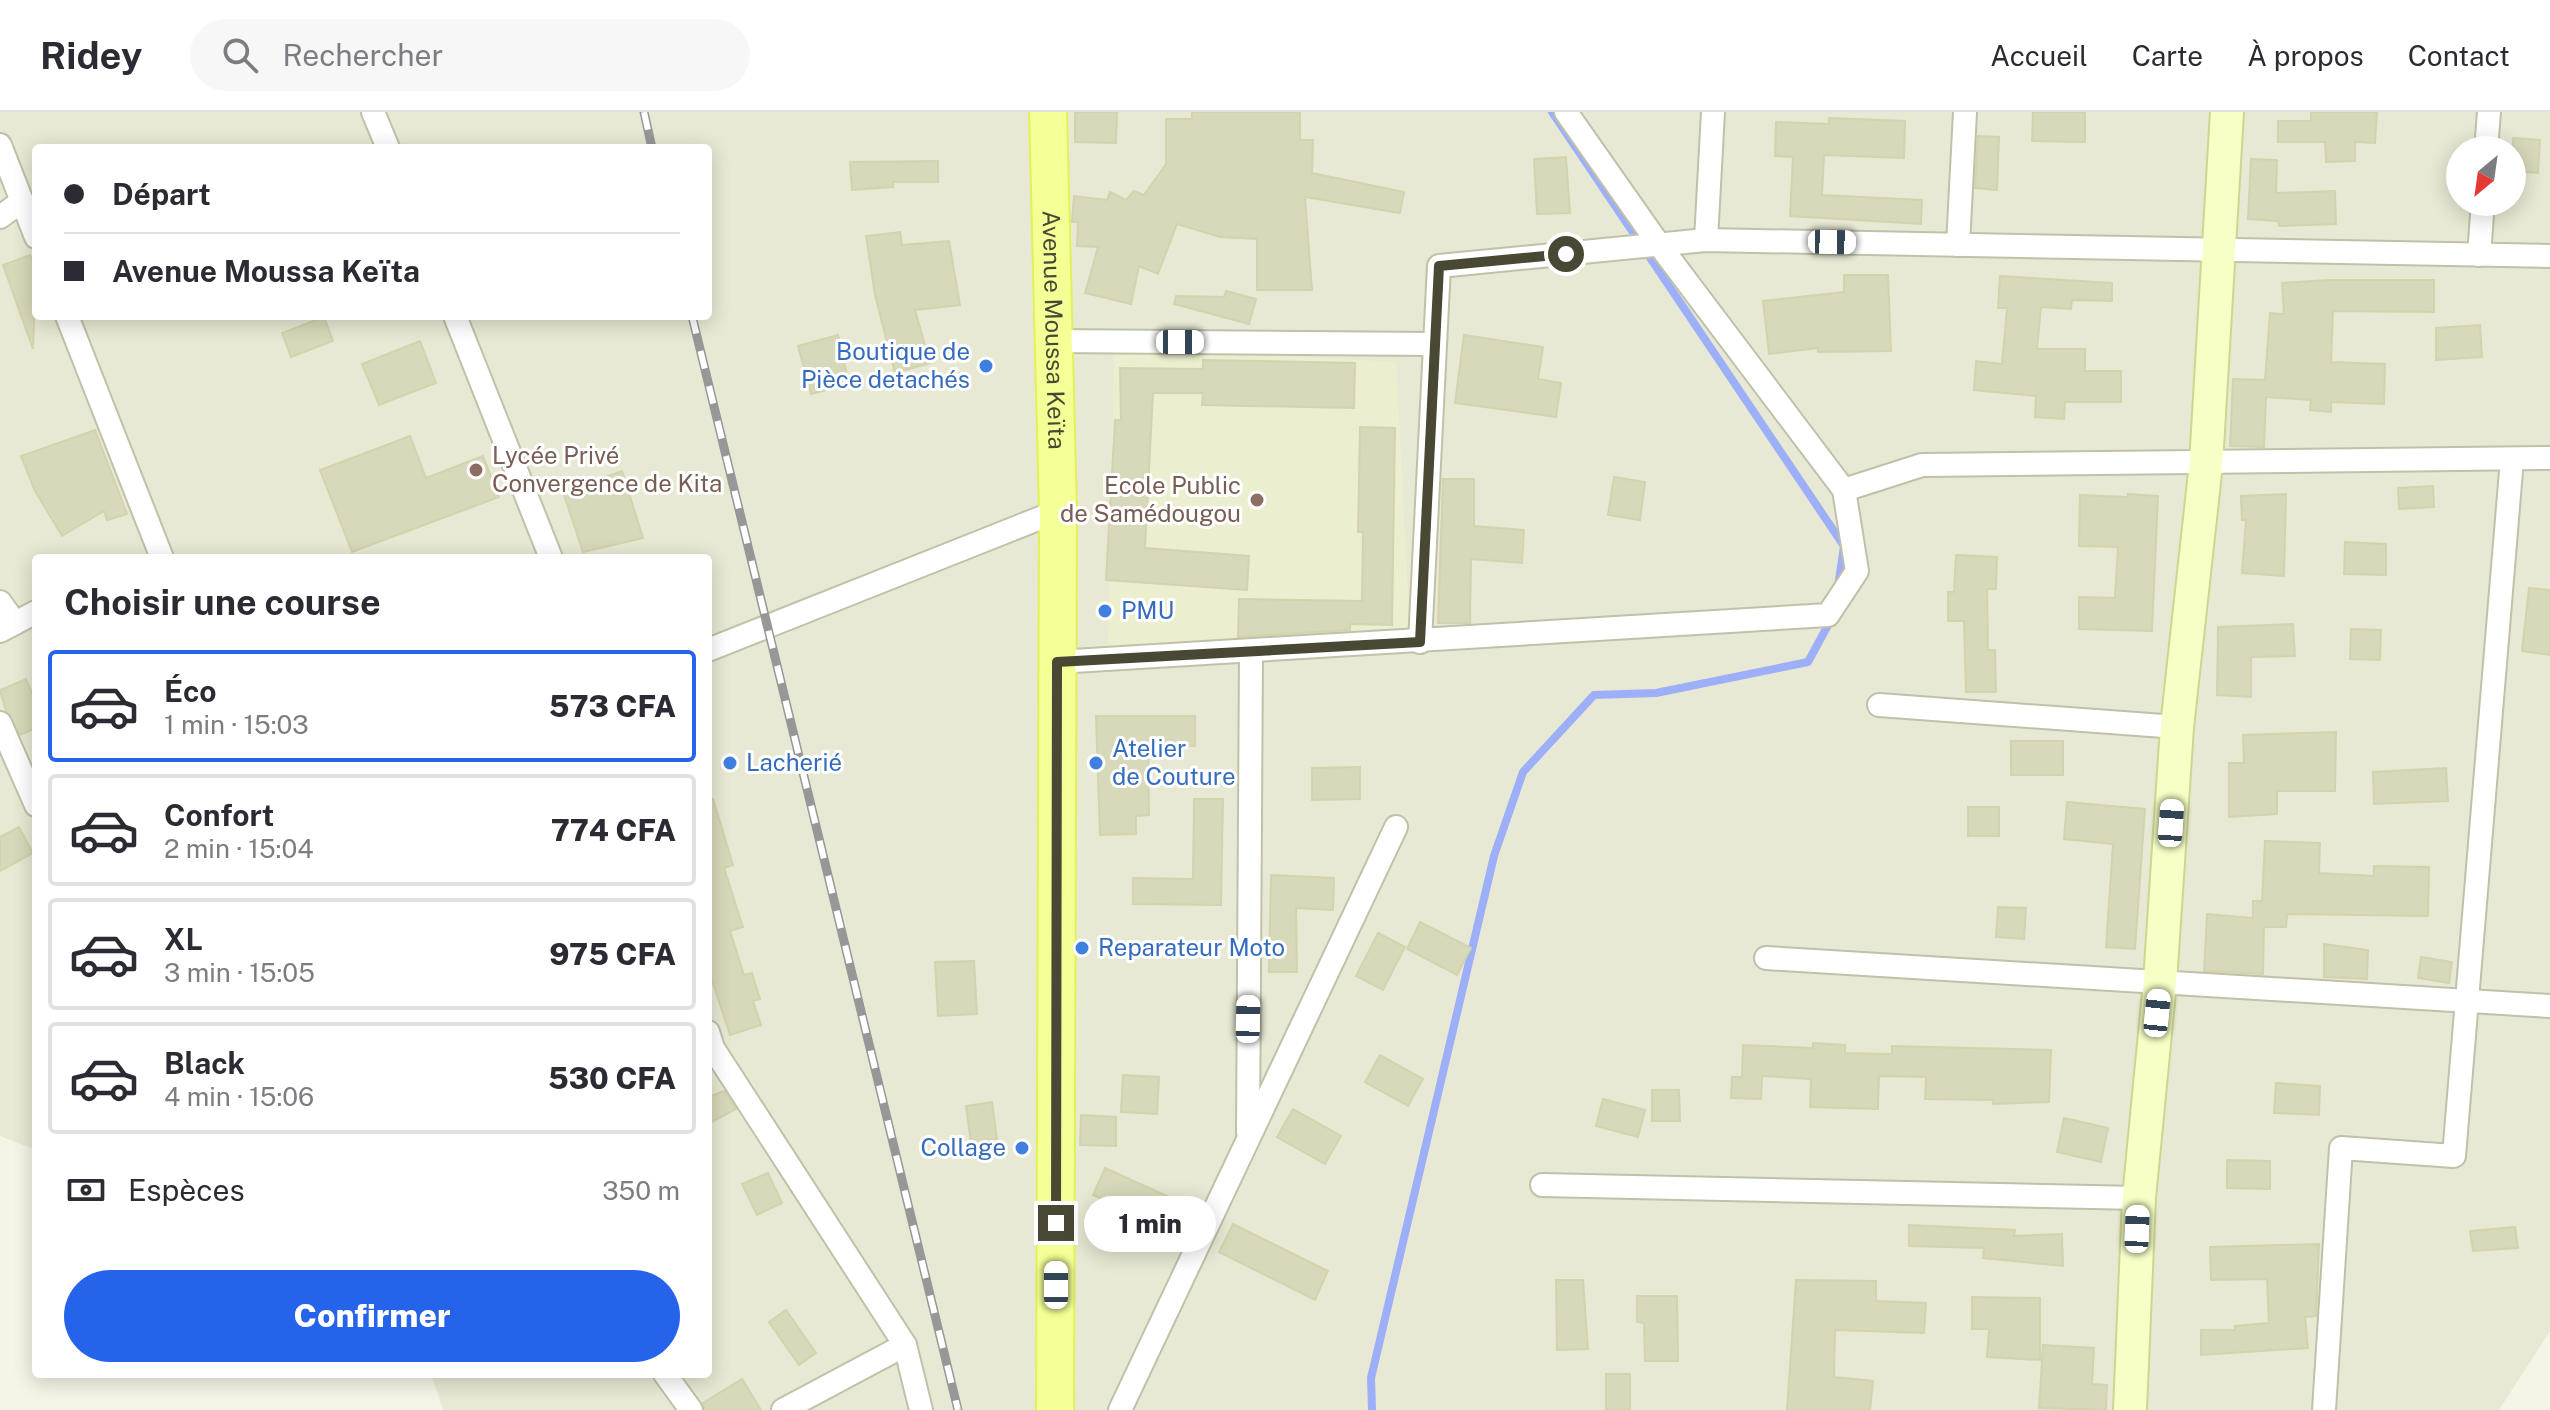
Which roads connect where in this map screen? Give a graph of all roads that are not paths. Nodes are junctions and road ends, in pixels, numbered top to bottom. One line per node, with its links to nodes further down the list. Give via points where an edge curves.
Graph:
1 (373, 112): 9 (street)
2 (1048, 112): 23 (main road, Avenue Moussa Keïta)
3 (1566, 112): 17 (street)
4 (1713, 112): 15 (street)
5 (1965, 112): 16 (street)
6 (2227, 112): 18 (street)
7 (2489, 112): 8 (street)
8 (2487, 136)
9 (386, 144)
10 (0, 145): 11 (street)
11 (22, 201): 13 (street); 14 (street)
12 (2482, 216): 19 (street)
13 (0, 217)
14 (32, 227)
15 (1706, 240): 16 (street); 17 (street)
16 (1958, 245): 18 (street)
17 (1660, 246): 24 (street, via 1439,266); 28 (street)
18 (2219, 250): 19 (street); 27 (street)
19 (2479, 255): 20 (street)
20 (2550, 256)
21 (68, 320): 30 (street)
22 (457, 320): 31 (street)
23 (1053, 341): 24 (street); 29 (main road, Avenue Moussa Keïta)
24 (1434, 344): 35 (street)
25 (2550, 458): 26 (street)
26 (2512, 459): 27 (street); 46 (street)
27 (2206, 464): 28 (street, via 1922,465); 41 (street)
28 (1844, 490): 35 (street, via 1857,571 1828,615)
29 (1058, 511): 36 (street); 38 (main road, Avenue Moussa Keïta)
30 (152, 554)
31 (549, 554)
32 (0, 602): 34 (street)
33 (32, 614): 34 (street)
34 (8, 627)
35 (1420, 642): 37 (street)
36 (712, 648)
37 (1251, 653): 38 (street); 49 (street)
38 (1057, 662): 57 (main road, Avenue Moussa Keïta)
39 (1879, 705): 41 (street)
40 (0, 723): 42 (street)
41 (2177, 727): 45 (street)
42 (32, 796)
43 (1396, 827): 49 (street)
44 (1766, 958): 45 (street)
45 (2160, 982): 46 (street); 51 (street)
46 (2467, 1001): 47 (street); 60 (street, via 2454,1156 2341,1148)
47 (2550, 1006)
48 (712, 1047): 52 (street)
49 (1248, 1141): 58 (street)
50 (1542, 1185): 51 (street)
51 (2139, 1198): 59 (street)
52 (905, 1345): 55 (street); 56 (street)
53 (668, 1378): 54 (street)
54 (691, 1410)
55 (783, 1410)
56 (921, 1410)
57 (1055, 1410)
58 (1120, 1410)
59 (2130, 1410)
60 (2324, 1410)

